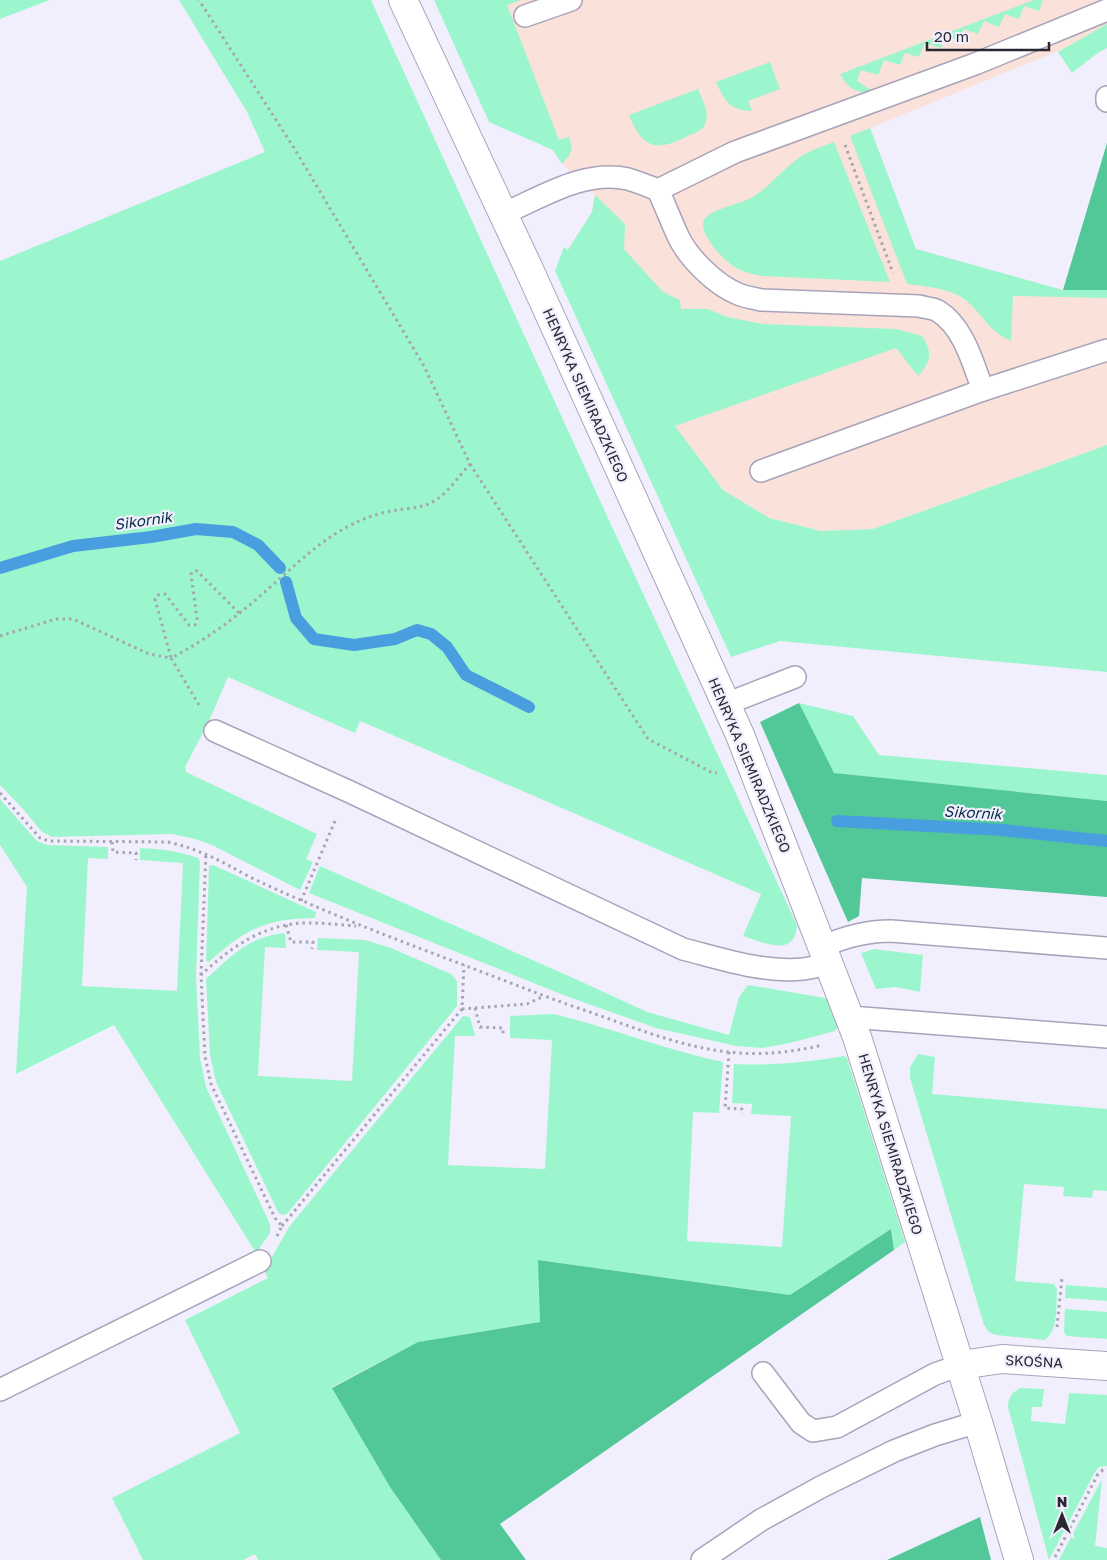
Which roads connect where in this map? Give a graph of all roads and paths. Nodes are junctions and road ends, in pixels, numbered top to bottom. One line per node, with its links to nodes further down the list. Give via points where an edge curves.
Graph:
1 (199, 0): 14 (path, via 294,148 424,366)
2 (403, 0): 10 (street, HENRYKA SIEMIRADZKIEGO)
3 (570, 0): 5 (lane)
4 (1107, 10): 8 (lane, via 975,64)
5 (526, 16)
6 (1107, 97): 7 (lane)
7 (1107, 101)
8 (833, 116): 9 (lane, via 735,152); 11 (path, via 897,283)
9 (658, 190): 10 (lane, via 628,179 579,180); 11 (lane, via 678,238 692,257 724,287 738,294 760,300)
10 (503, 214): 20 (street, HENRYKA SIEMIRADZKIEGO)
11 (898, 305): 13 (lane, via 937,311 950,322 961,336)
12 (1107, 350): 13 (lane)
13 (983, 390): 15 (lane)
14 (470, 464): 16 (path, via 436,500 358,521 332,536); 23 (path, via 648,739 712,772)
15 (760, 471)
16 (239, 613): 18 (path, via 220,629); 18 (path, via 197,571 193,571 195,625 189,625 164,594 155,599)
17 (0, 636): 18 (path, via 56,619 73,619 149,654)
18 (171, 658): 21 (path)
19 (795, 677): 20 (lane)
20 (726, 704): 23 (street, HENRYKA SIEMIRADZKIEGO)
21 (201, 708)
22 (215, 731): 24 (lane)
23 (757, 780): 34 (street, HENRYKA SIEMIRADZKIEGO)
24 (348, 791): 29 (path); 34 (lane, via 683,948 767,969 803,969)
25 (0, 793): 26 (path, via 40,838)
26 (112, 842): 27 (path, via 168,842); 28 (path, via 113,852 136,853)
27 (206, 853): 29 (path); 36 (path)
28 (136, 860)
29 (302, 901): 31 (path)
30 (286, 925): 31 (path); 33 (path, via 291,942 312,942); 36 (path, via 265,930 242,942)
31 (360, 926): 35 (path)
32 (1107, 948): 34 (lane, via 891,932 863,933)
33 (312, 949)
34 (826, 955): 40 (street, HENRYKA SIEMIRADZKIEGO)
35 (464, 965): 37 (path); 39 (path)
36 (201, 975): 45 (path, via 205,1056 211,1084 275,1218)
37 (544, 996): 38 (path, via 527,1004); 43 (path, via 652,1034)
38 (475, 1008): 39 (path); 41 (path, via 480,1027 503,1028)
39 (462, 1009): 45 (path)
40 (854, 1027): 42 (lane); 43 (path, via 795,1052); 49 (street, HENRYKA SIEMIRADZKIEGO)
41 (503, 1037)
42 (1107, 1038)
43 (729, 1052): 44 (path, via 725,1108 742,1109)
44 (742, 1114)
45 (282, 1226): 46 (path)
46 (260, 1261): 52 (lane)
47 (1062, 1278): 48 (path)
48 (1057, 1329)
49 (961, 1365): 50 (street, SKOŚNA, via 1002,1359); 51 (lane, via 935,1374 837,1427 813,1431 801,1423); 53 (street, HENRYKA SIEMIRADZKIEGO)
50 (1107, 1366)
51 (763, 1372)
52 (0, 1390)
53 (978, 1422): 55 (lane, via 894,1451 821,1487 761,1520); 56 (street, HENRYKA SIEMIRADZKIEGO)
54 (1107, 1470): 57 (path, via 1098,1474)
55 (702, 1560)
56 (1019, 1560)
57 (1053, 1560)

